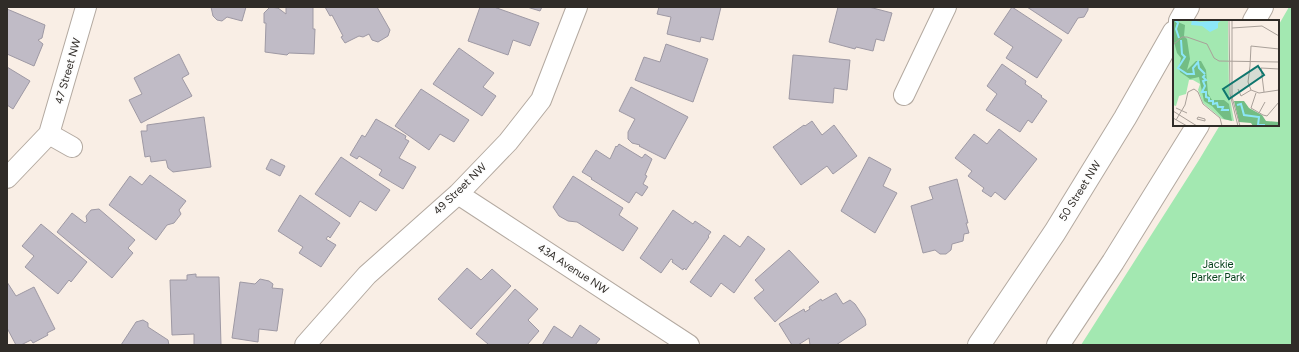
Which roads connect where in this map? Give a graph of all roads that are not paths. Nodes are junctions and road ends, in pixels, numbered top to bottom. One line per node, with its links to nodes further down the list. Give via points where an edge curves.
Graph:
1 (86, 7): 11 (street, 47 Street NW)
2 (577, 7): 14 (street, 49 Street NW, via 540,100 508,142)
3 (946, 7): 9 (street)
4 (1188, 7): 6 (main road)
5 (1262, 7): 7 (main road)
6 (1181, 20)
7 (1255, 20)
8 (1173, 34): 17 (main road, 50 Street NW, via 1059,225)
9 (904, 96)
10 (1197, 126): 18 (main road, via 1114,262)
11 (49, 134): 12 (street); 13 (street, 47 Street NW)
12 (72, 147)
13 (7, 178)
14 (458, 194): 15 (street, 49 Street NW, via 367,275); 16 (street, 43A Avenue NW)
15 (305, 345)
16 (689, 345)
17 (979, 345)
18 (1058, 345)

